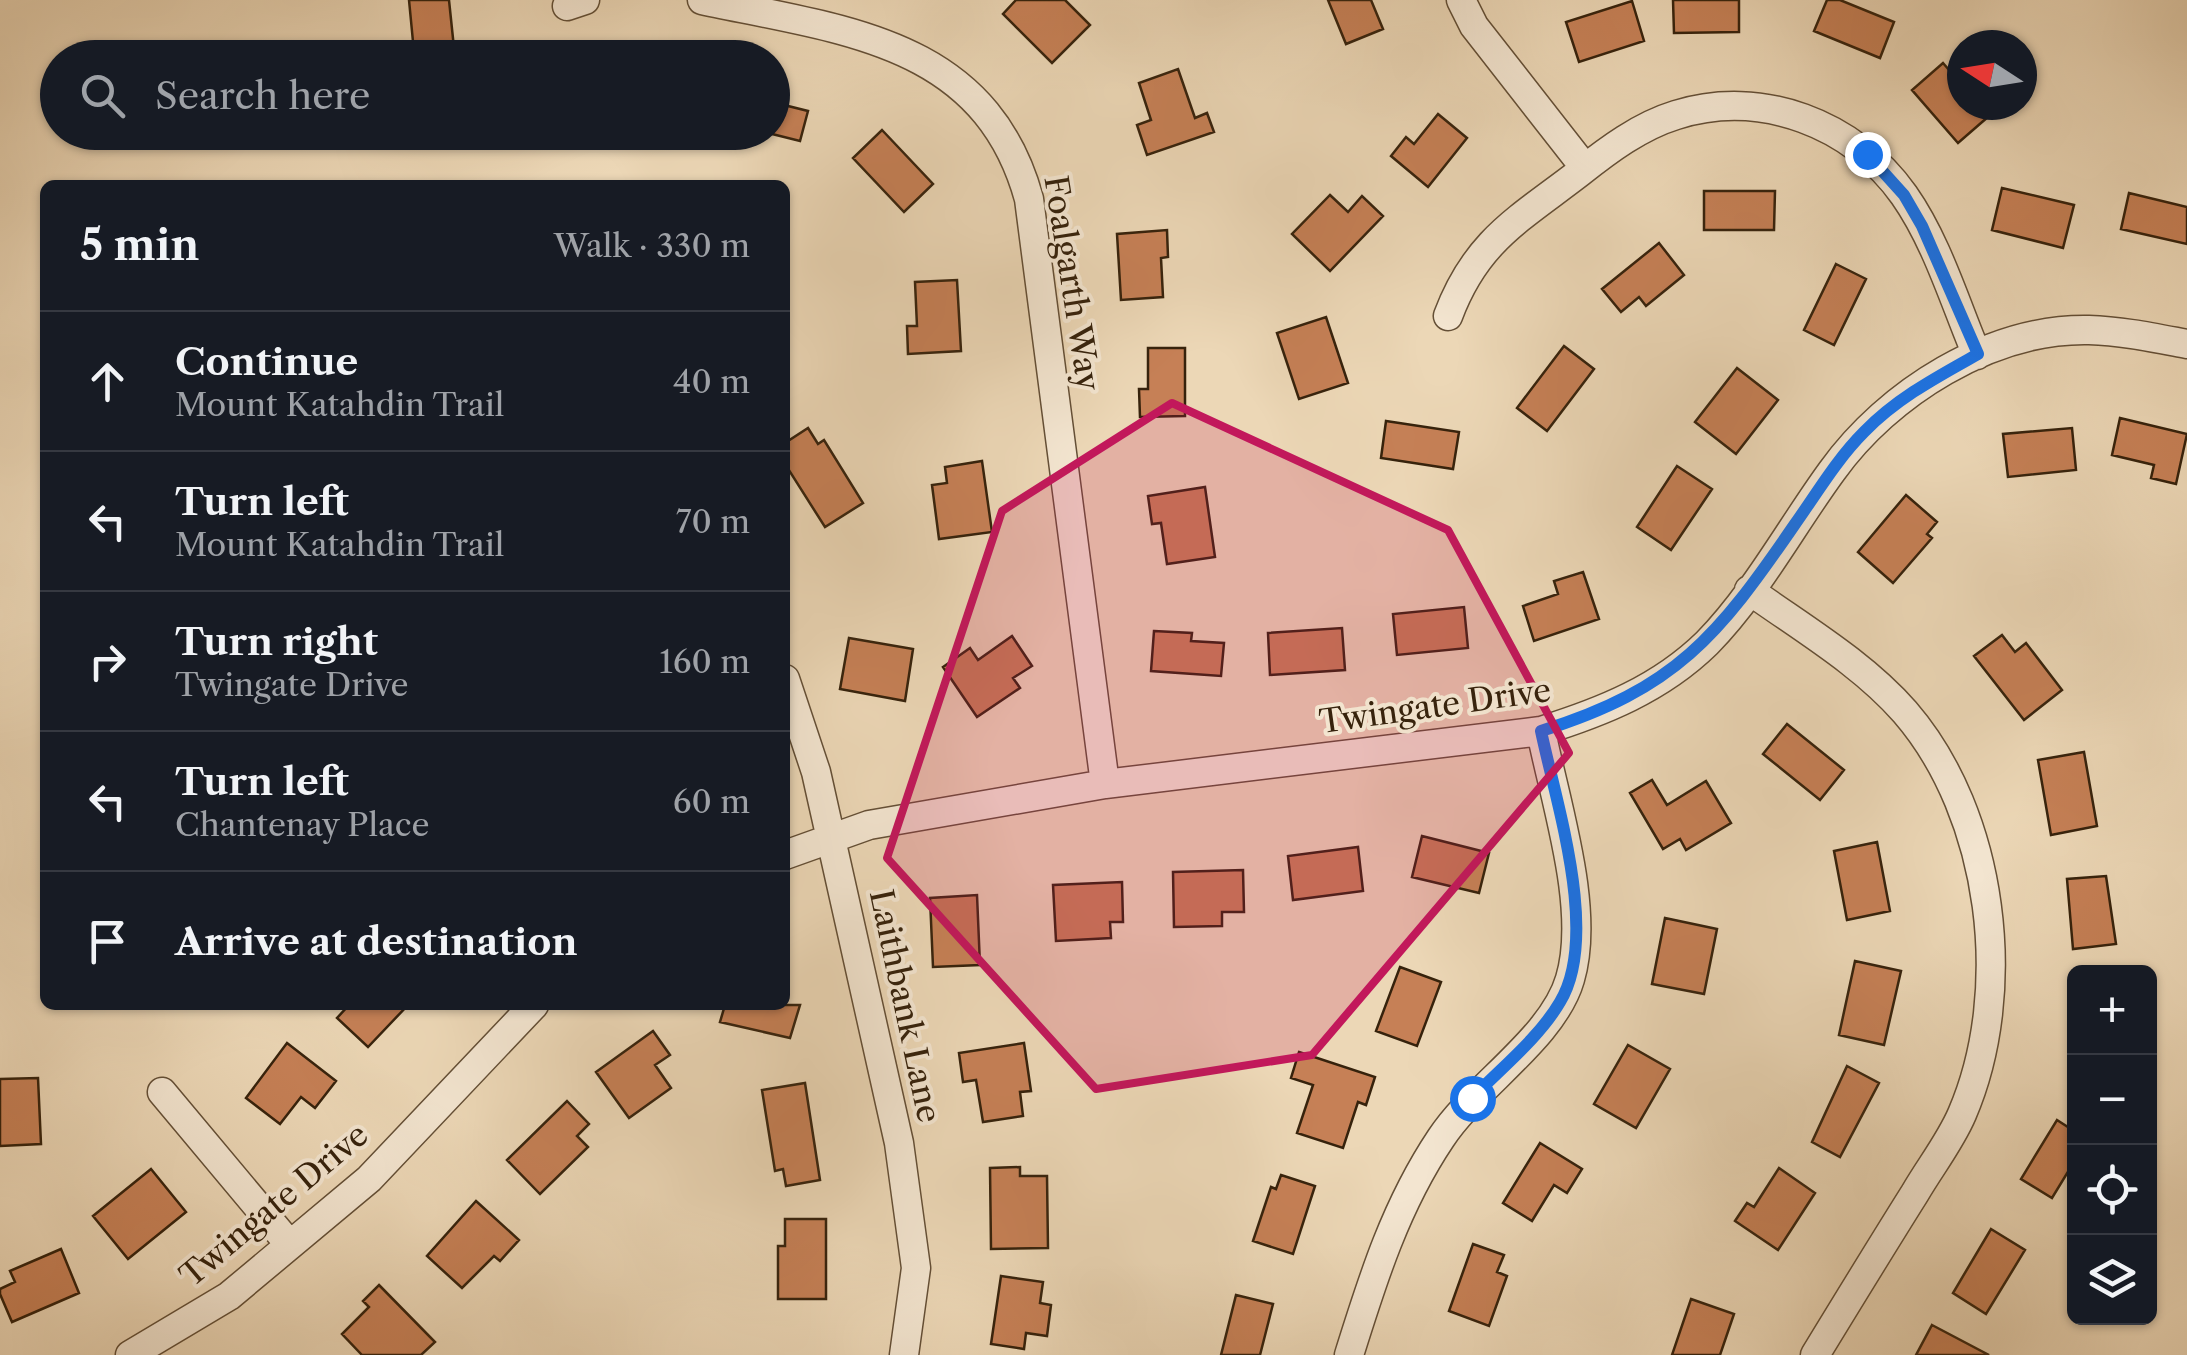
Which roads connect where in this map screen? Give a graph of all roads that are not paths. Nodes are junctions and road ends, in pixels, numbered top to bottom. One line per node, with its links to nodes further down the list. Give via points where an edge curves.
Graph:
1 (702, 0): 10 (street, Foalgarth Way, via 904,49 978,99 1020,166)
2 (1460, 0): 3 (street)
3 (1585, 168): 4 (street, via 1485,246 1462,278); 6 (street, via 1644,128 1703,108 1766,108 1826,127 1867,154 1904,195)
4 (1448, 316)
5 (2187, 344): 6 (street, Twingate Drive, via 2086,330)
6 (1978, 354): 7 (street, Twingate Drive, via 1918,387 1864,432)
7 (1749, 590): 9 (street, Twingate Drive, via 1707,642 1658,682 1604,712); 19 (street, via 1870,677 1936,755 1974,849 1991,940 1993,992 1983,1059 1960,1118)
8 (790, 696): 11 (street, Laithbank Lane)
9 (1541, 731): 10 (street, Twingate Drive); 18 (street, via 1574,893 1570,978 1549,1018 1442,1136 1381,1256)
10 (1105, 784): 11 (street, Twingate Drive)
11 (831, 837): 12 (street, Twingate Drive); 17 (street, Laithbank Lane, via 900,1143 916,1268)
12 (790, 852)
13 (529, 1010): 15 (street, Twingate Drive, via 369,1179)
14 (162, 1092): 15 (street)
15 (290, 1245): 16 (street, Twingate Drive, via 229,1296)
16 (130, 1355)
17 (904, 1355)
18 (1350, 1355)
19 (1815, 1355)

